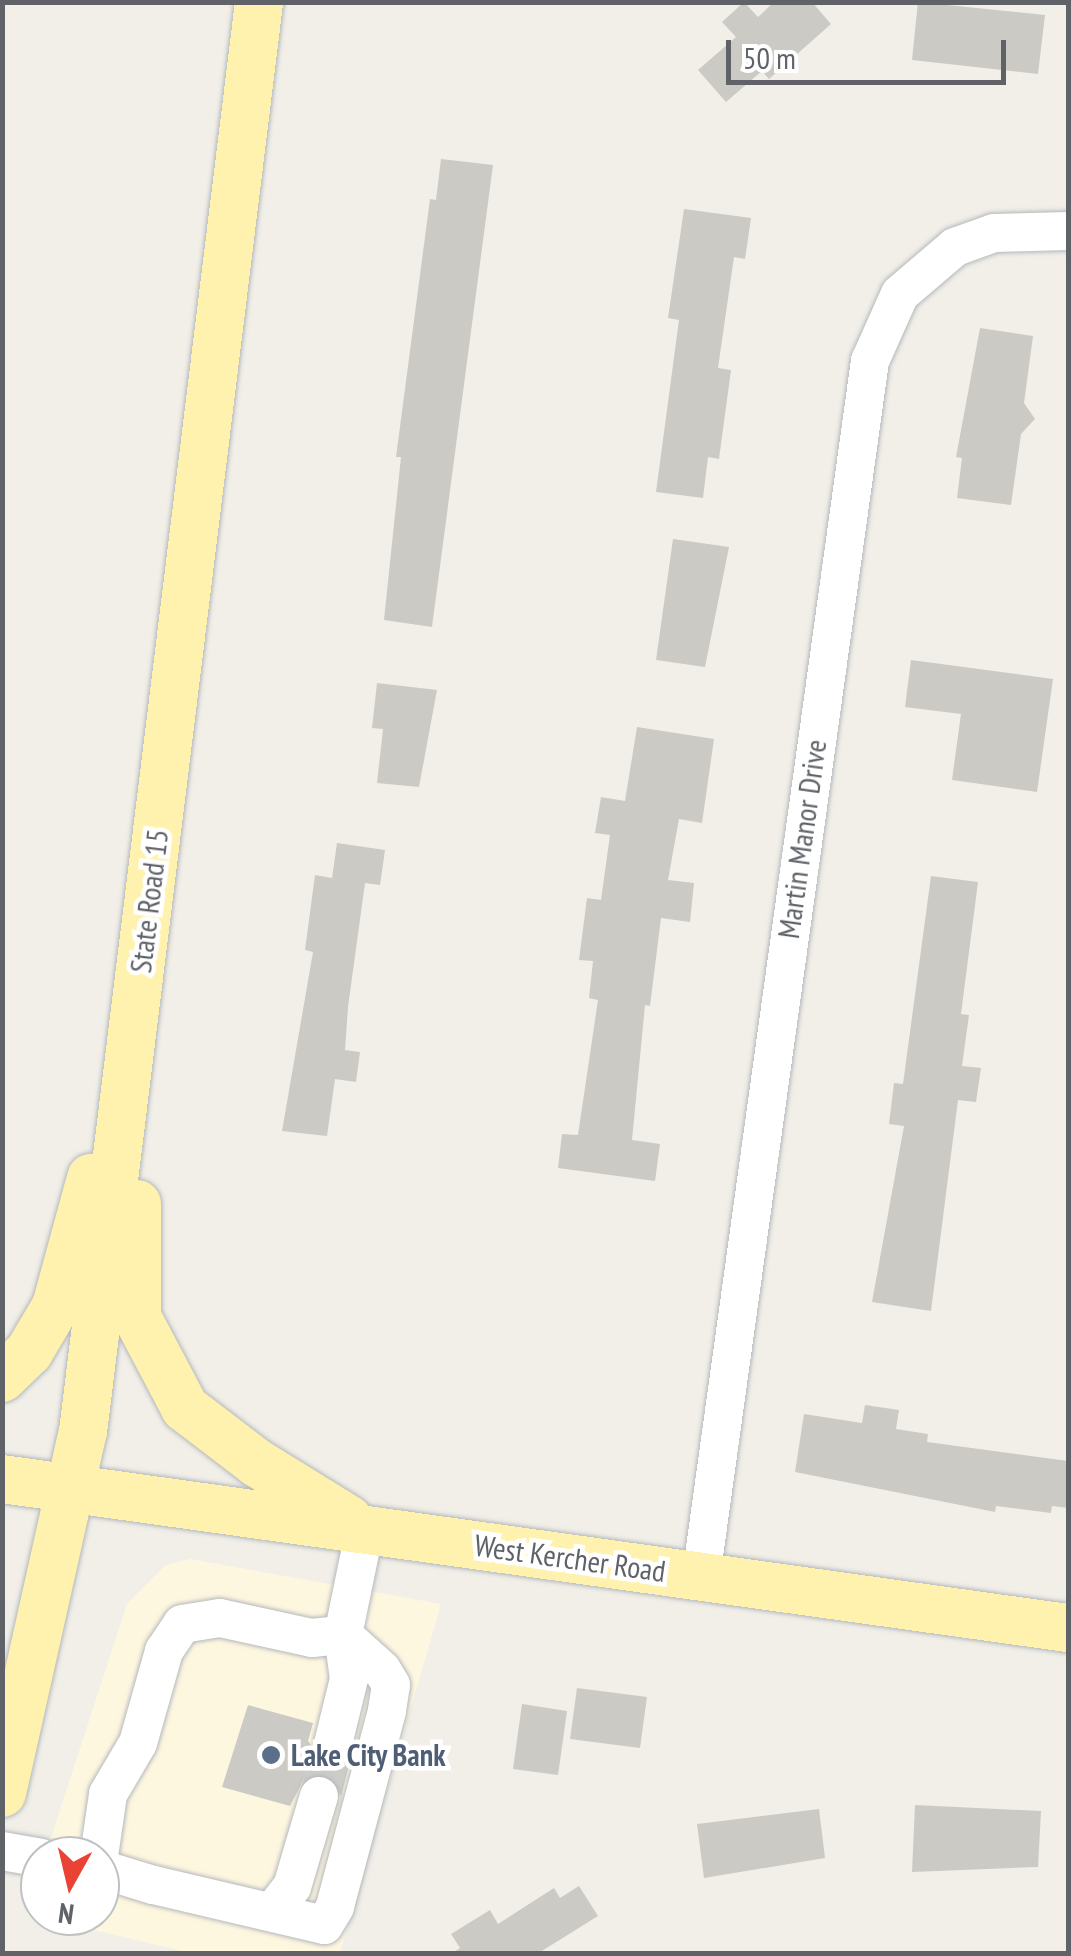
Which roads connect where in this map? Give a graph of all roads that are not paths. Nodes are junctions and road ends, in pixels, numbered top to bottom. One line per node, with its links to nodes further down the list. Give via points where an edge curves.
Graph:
1 (259, 2): 3 (main road, State Road 15)
2 (1068, 230): 8 (street, Martin Manor Drive, via 994,233 955,247 900,294 870,361)
3 (136, 1011): 4 (main road, via 56,1306 30,1352); 6 (main road, State Road 15); 7 (main road, via 138,1316 161,1370 186,1408 218,1436)
4 (2, 1378)
5 (2, 1479): 6 (main road, West Kercher Road)
6 (72, 1488): 7 (main road, West Kercher Road); 12 (main road, State Road 15)
7 (365, 1529): 8 (main road, West Kercher Road); 10 (street)
8 (701, 1577): 9 (main road, West Kercher Road)
9 (1068, 1628)
10 (343, 1634): 11 (street, via 349,1679); 14 (street, via 312,1638 220,1618 182,1624 164,1651 138,1743 108,1794); 16 (street, via 382,1670 390,1685 387,1711 335,1907 324,1925)
11 (333, 1744)
12 (2, 1793)
13 (319, 1796): 16 (street, via 292,1887)
14 (103, 1836)
15 (120, 1869): 16 (street)
16 (274, 1911)

